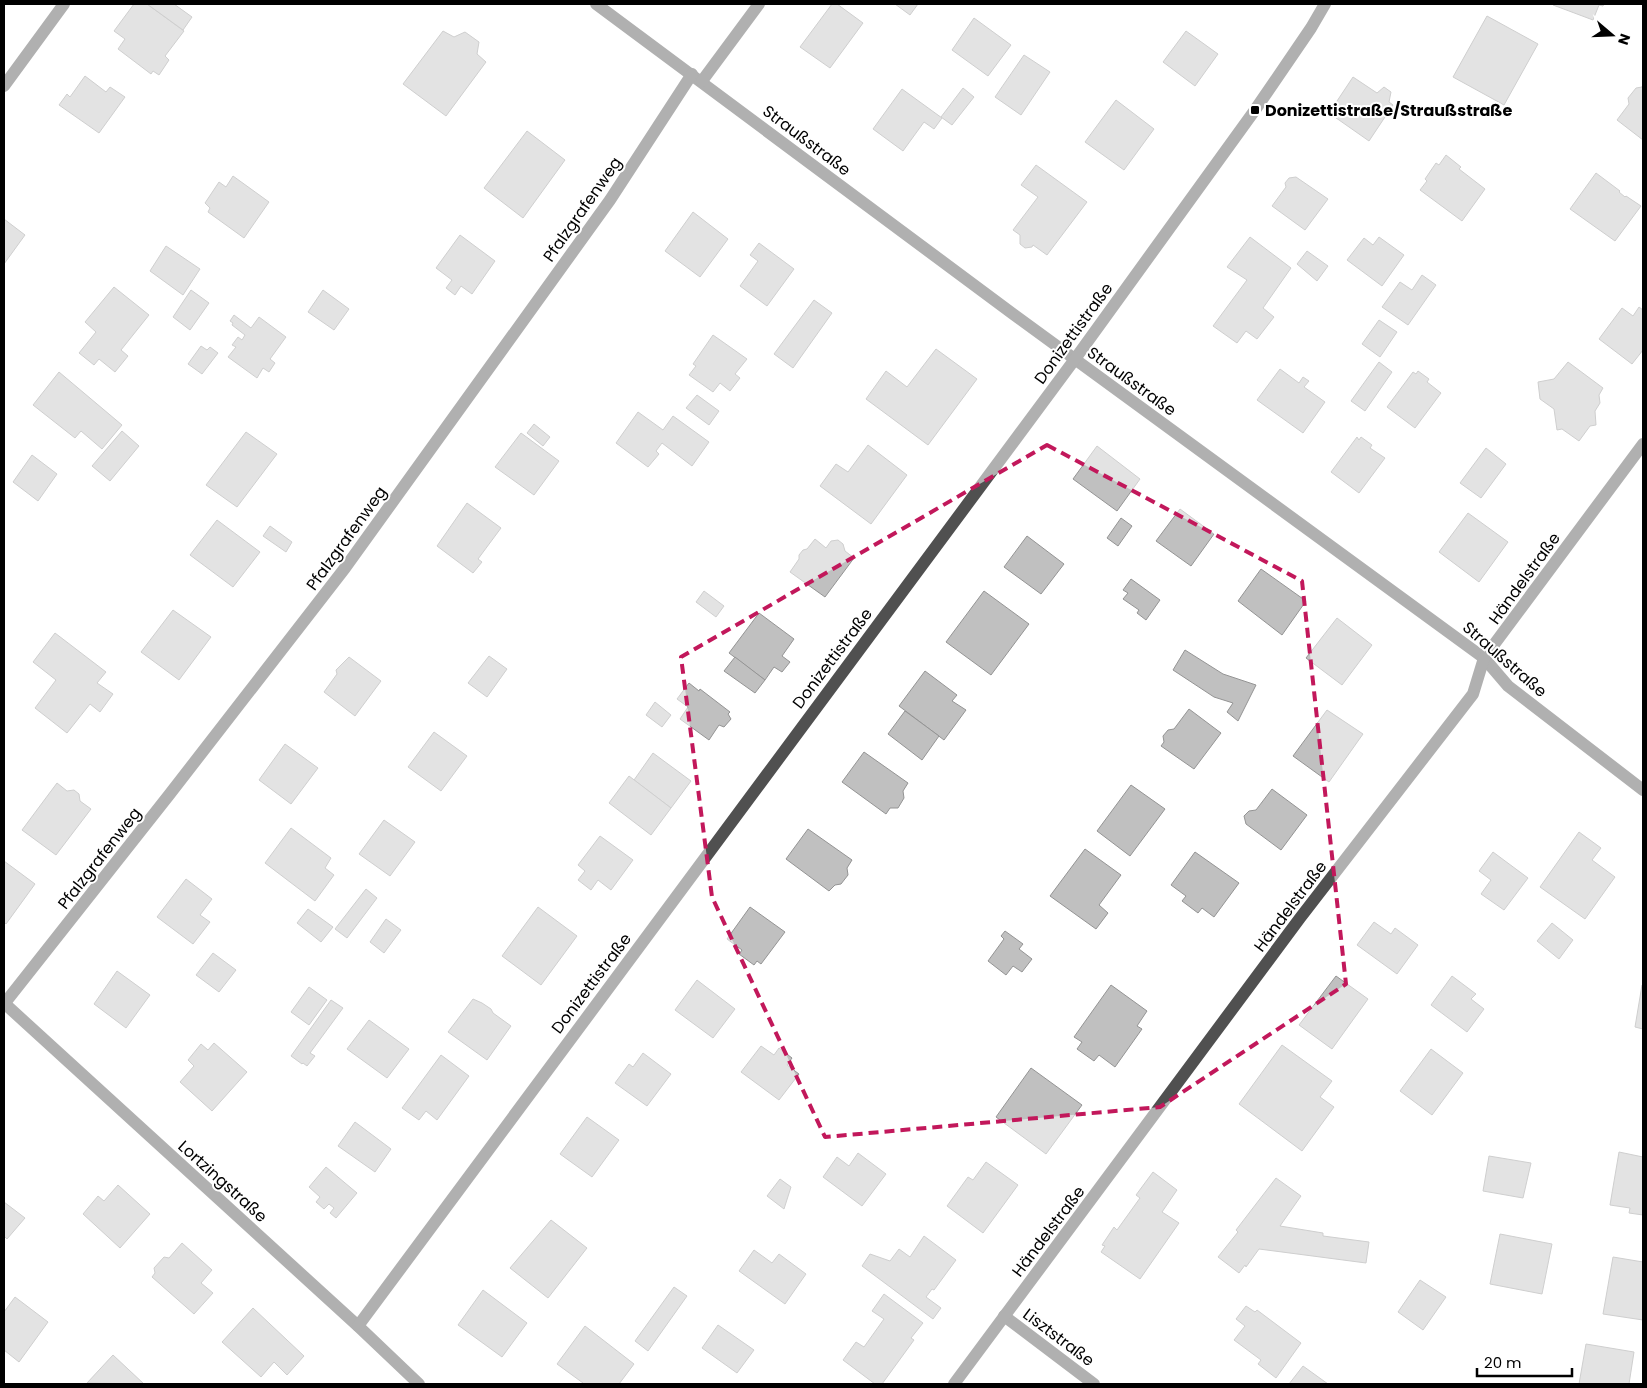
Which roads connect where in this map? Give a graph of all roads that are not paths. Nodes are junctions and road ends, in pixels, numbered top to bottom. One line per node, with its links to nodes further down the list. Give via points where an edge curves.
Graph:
1 (64, 4): 6 (street)
2 (596, 4): 5 (street, Straußstraße)
3 (759, 4): 5 (street, Pfalzgrafenweg)
4 (1325, 4): 7 (street, Donizettistraße, via 1256,110)
5 (697, 78): 7 (street, Straußstraße); 11 (street, Pfalzgrafenweg, via 345,568)
6 (4, 86)
7 (1075, 359): 9 (street, Straußstraße); 13 (street, Donizettistraße)
8 (1643, 444): 9 (street, Händelstraße)
9 (1484, 658): 10 (street, Straußstraße, via 1508,686); 12 (street, Händelstraße, via 1473,694)
10 (1643, 790)
11 (4, 1003): 13 (street, Lortzingstraße)
12 (1004, 1316): 15 (street, Händelstraße); 16 (street, Lisztstraße)
13 (358, 1326): 14 (street, Lortzingstraße)
14 (419, 1384)
15 (954, 1384)
16 (1094, 1384)

